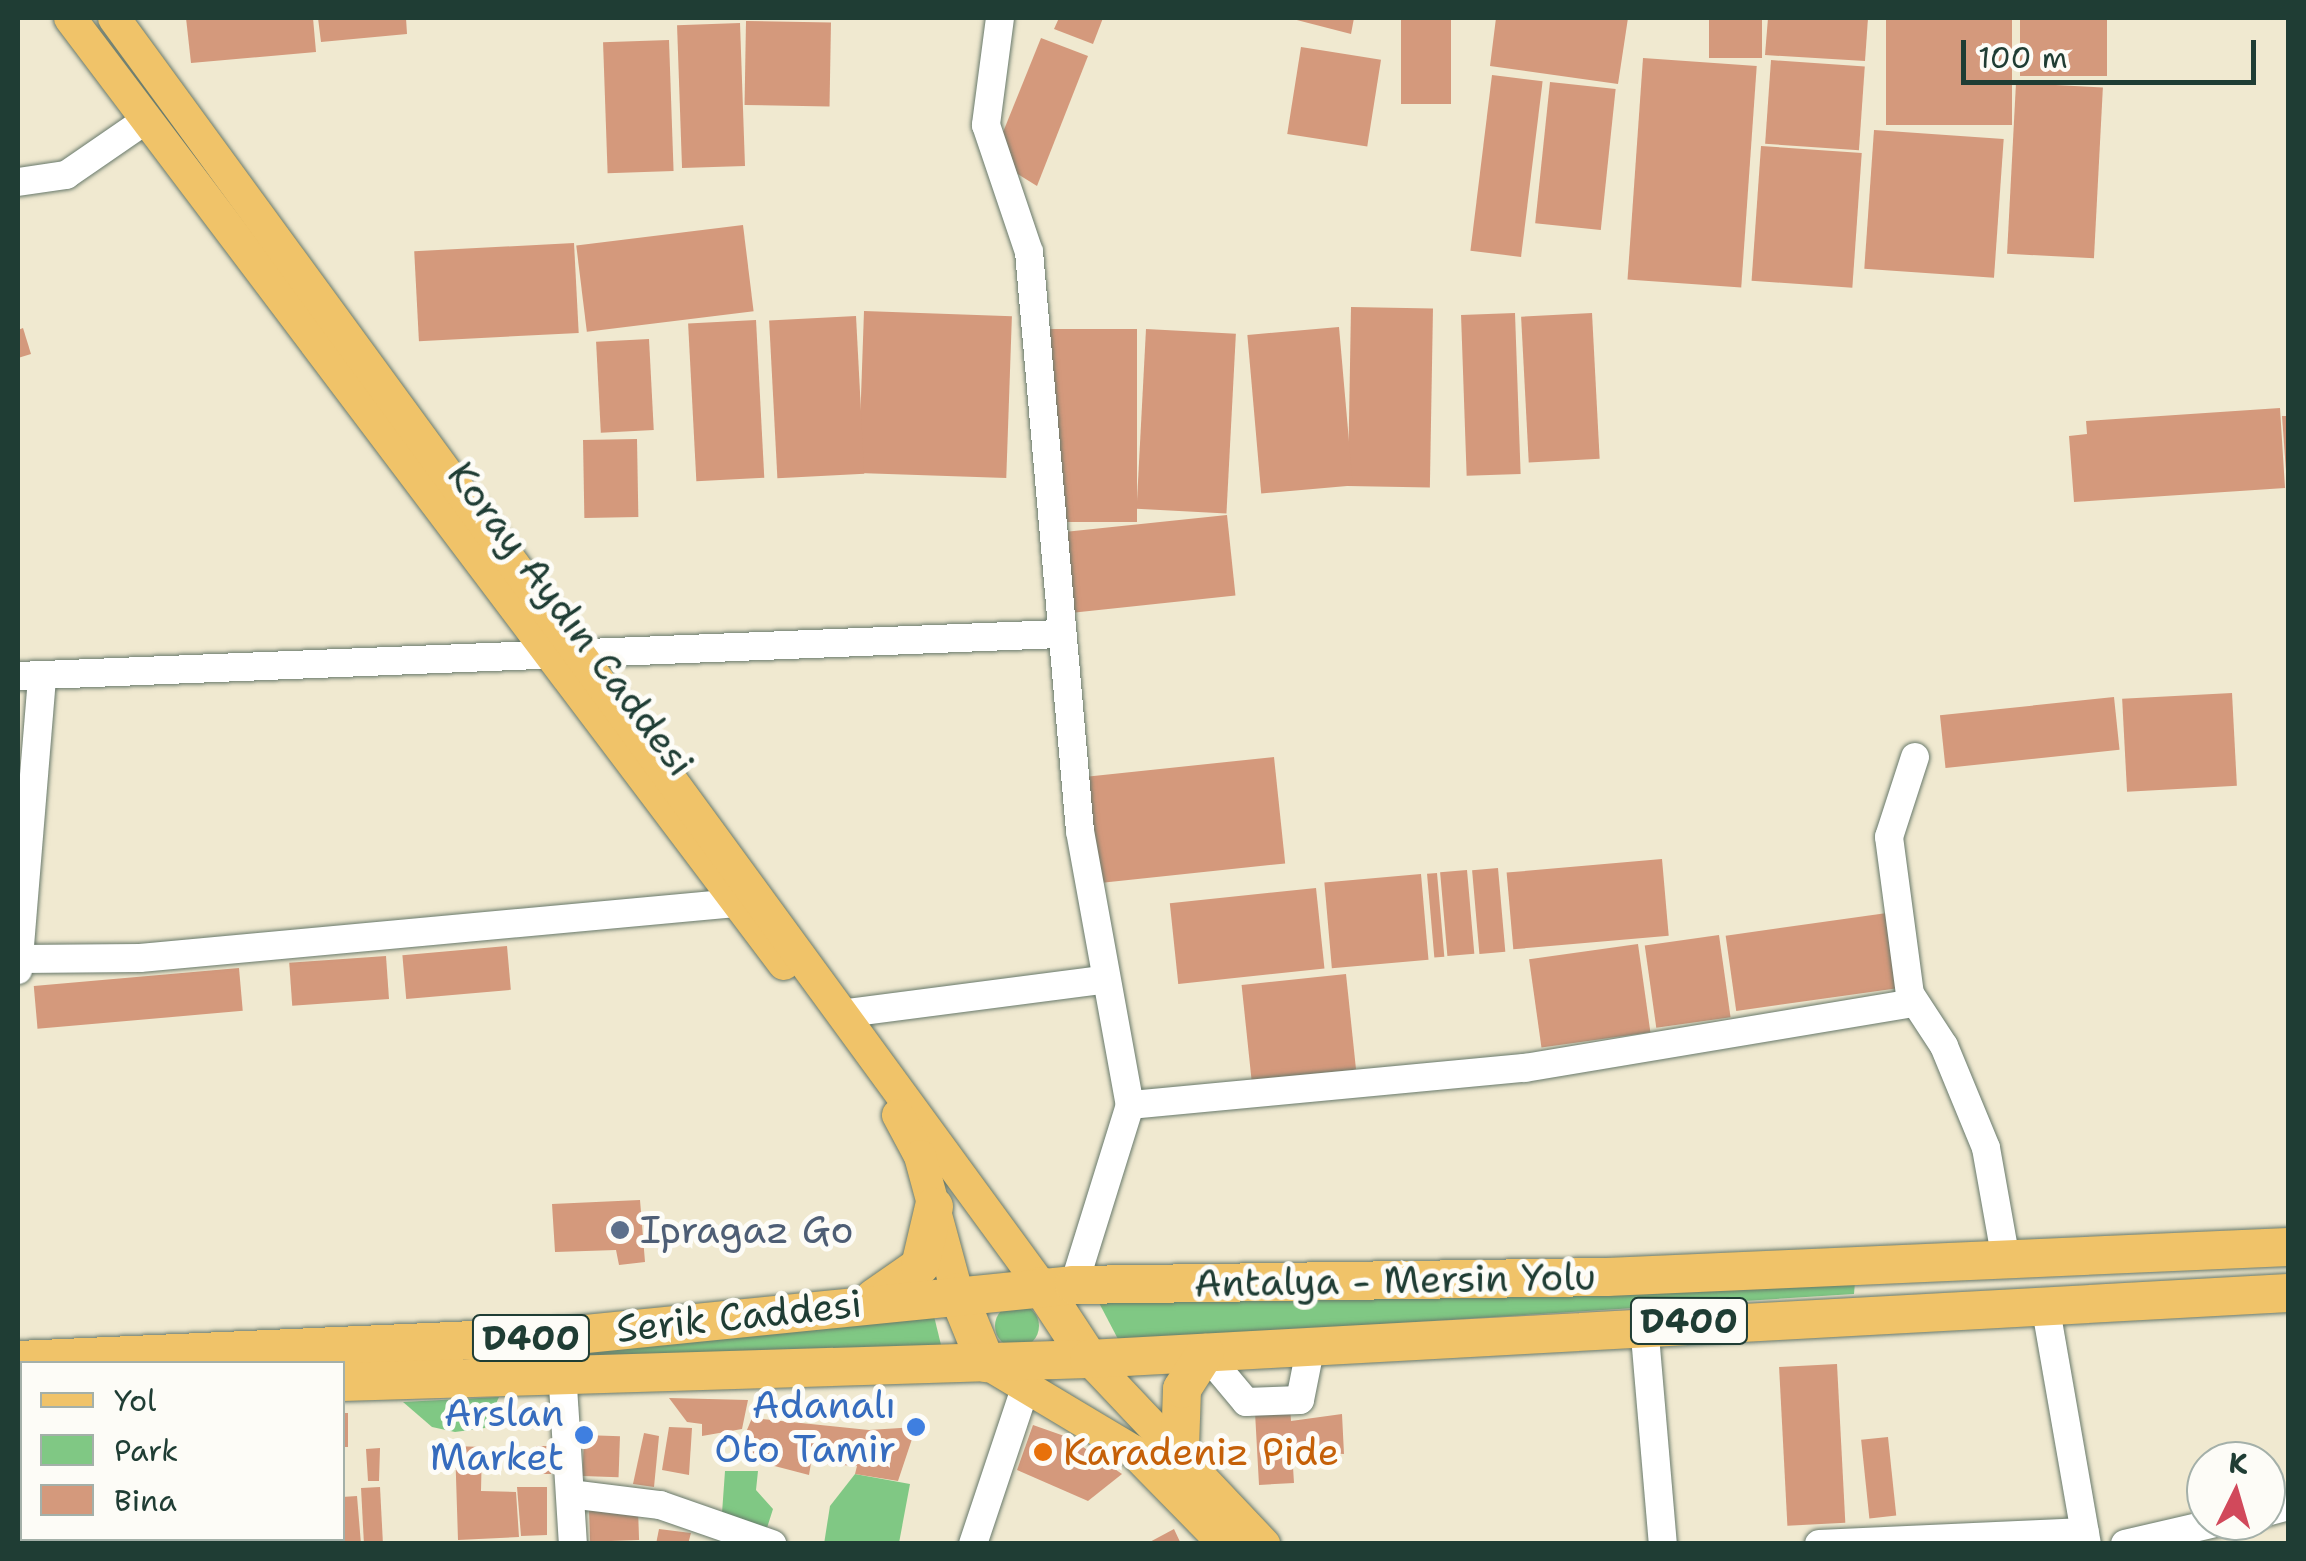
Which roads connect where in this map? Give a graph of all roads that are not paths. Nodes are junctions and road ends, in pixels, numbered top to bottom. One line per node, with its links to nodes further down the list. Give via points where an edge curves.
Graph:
1 (70, 18): 4 (main road, Koray Aydın Caddesi)
2 (114, 18): 7 (main road)
3 (1000, 18): 6 (street, via 986,124 1029,252)
4 (146, 120): 5 (street, via 66,175); 7 (main road, Koray Aydın Caddesi)
5 (18, 182)
6 (1060, 634): 7 (street); 12 (street)
7 (561, 653): 8 (street); 10 (main road, Koray Aydın Caddesi); 14 (main road)
8 (30, 677): 11 (street)
9 (1915, 757): 13 (street, via 1889,837)
10 (735, 903): 11 (street); 16 (main road, Koray Aydın Caddesi, via 895,1111)
11 (19, 965)
12 (1102, 980): 14 (street); 15 (street)
13 (1912, 1004): 15 (street, via 1525,1068); 18 (street, via 1944,1046 1986,1148)
14 (847, 1013): 19 (main road)
15 (1130, 1105): 19 (street)
16 (934, 1207): 20 (main road, Koray Aydın Caddesi); 22 (highway, via 920,1266)
17 (2288, 1247): 18 (highway, Antalya - Mersin Yolu / D400)
18 (2006, 1260): 19 (highway, Antalya - Mersin Yolu / D400, via 1607,1278)
19 (1058, 1285): 20 (highway, Serik Caddesi / D400); 27 (highway)
20 (957, 1292): 22 (highway, Serik Caddesi / D400); 29 (highway)
21 (2288, 1293): 23 (highway, Antalya - Mersin Yolu / D400)
22 (866, 1302): 28 (highway, Serik Caddesi / D400, via 566,1336)
23 (2044, 1304): 24 (highway, Antalya - Mersin Yolu / D400); 37 (street)
24 (1644, 1324): 25 (highway, Antalya - Mersin Yolu / D400); 44 (street)
25 (1311, 1345): 26 (highway, Antalya - Mersin Yolu / D400); 26 (street, via 1300,1400 1246,1402)
26 (1205, 1353): 27 (highway, Antalya - Mersin Yolu / D400); 33 (highway, via 1182,1389)
27 (1089, 1359): 29 (highway, Serik Caddesi / D400); 33 (main road)
28 (18, 1360)
29 (986, 1363): 30 (highway, Serik Caddesi / D400); 32 (main road)
30 (562, 1370): 31 (highway, Serik Caddesi / D400); 34 (street)
31 (345, 1382)
32 (1027, 1383): 41 (street); 42 (main road, via 1132,1451)
33 (1180, 1447): 43 (main road)
34 (570, 1494): 36 (street, via 660,1505); 39 (street)
35 (2186, 1530): 46 (street)
36 (735, 1536): 40 (street)
37 (2086, 1538): 38 (street)
38 (1914, 1541): 45 (street)
39 (573, 1544)
40 (772, 1544)
41 (973, 1544)
42 (1224, 1544)
43 (1264, 1544)
44 (1662, 1544)
45 (1819, 1544)
46 (2125, 1544)

